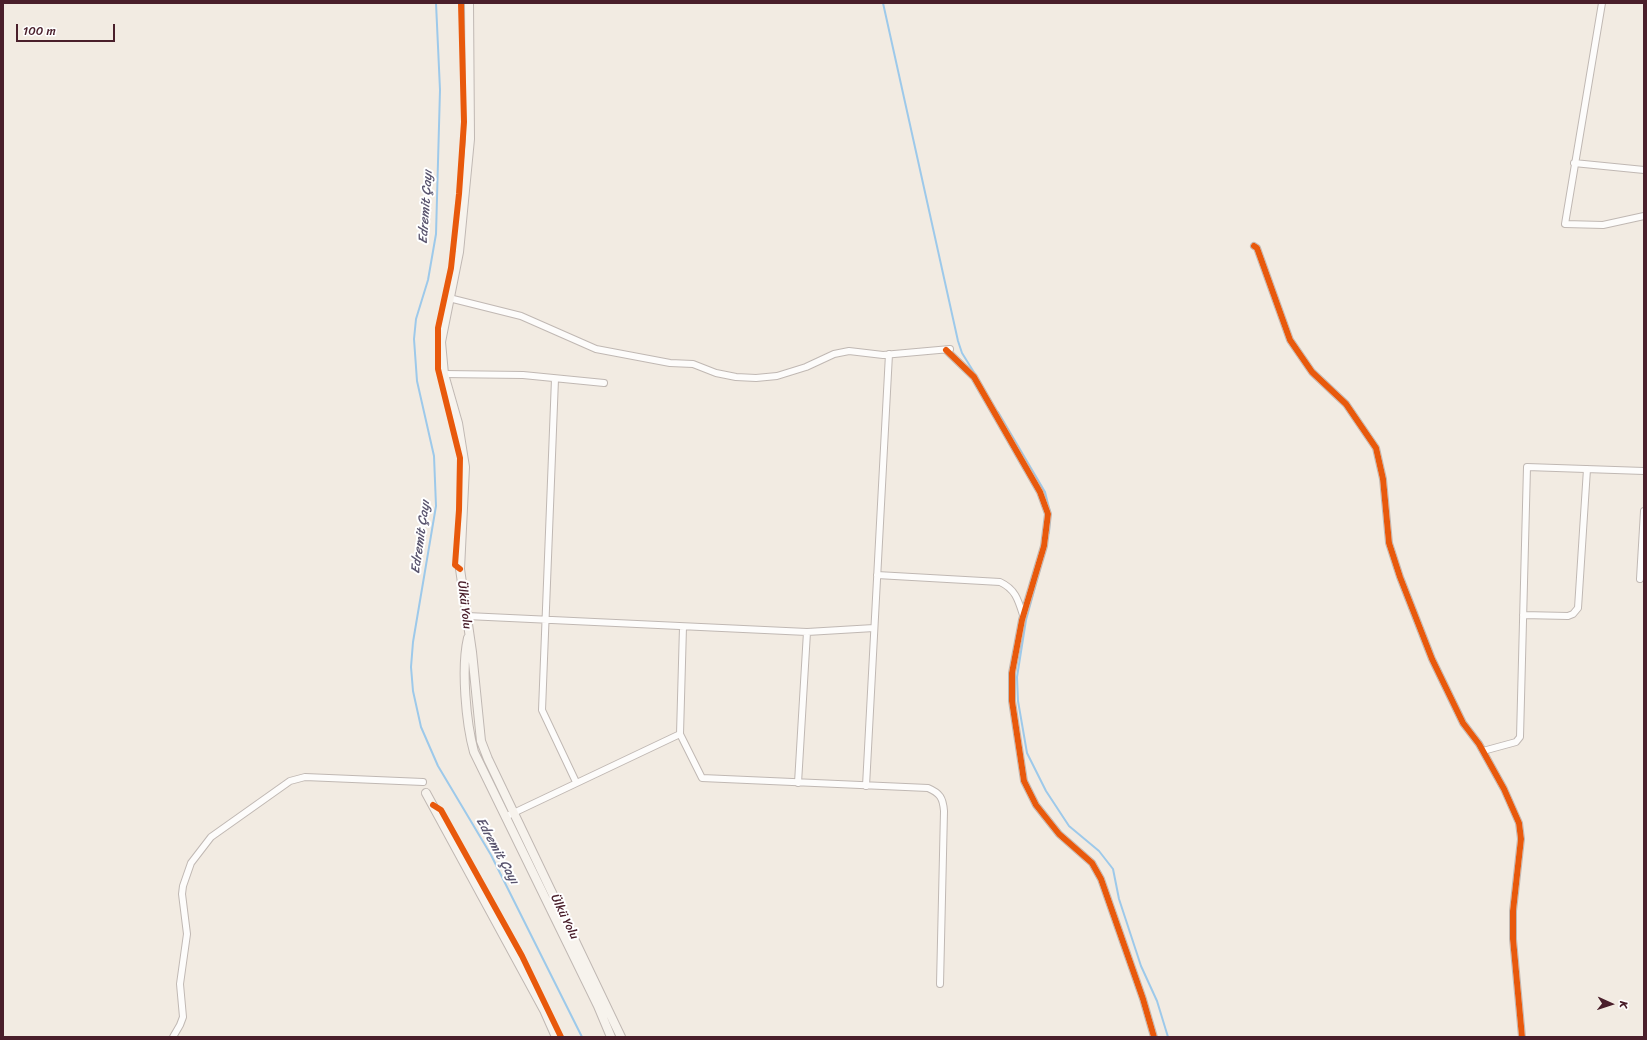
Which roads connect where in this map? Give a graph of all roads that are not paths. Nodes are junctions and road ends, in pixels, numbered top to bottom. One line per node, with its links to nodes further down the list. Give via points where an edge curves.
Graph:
1 (469, 3): 7 (main road, Ülkü Yolu, via 470,139 459,252)
2 (1602, 3): 3 (street)
3 (1574, 163): 4 (street); 5 (street, via 1565,224 1603,225)
4 (1644, 170)
5 (1644, 216)
6 (1254, 246): 26 (street, via 1257,248 1290,340 1312,372 1346,404 1376,448 1383,479 1389,543 1400,578 1432,659 1462,723)
7 (450, 298): 8 (street, via 521,316 596,349 670,363 693,364 736,377 776,376 848,351); 9 (main road, Ülkü Yolu, via 441,342)
8 (889, 354): 15 (street); 17 (street, via 949,350 974,377 1040,492 1048,514 1044,546)
9 (444, 374): 10 (street, via 523,375); 19 (main road, Ülkü Yolu, via 458,423 465,467 460,569)
10 (554, 379): 11 (street); 20 (street)
11 (604, 383)
12 (1587, 469): 13 (street); 18 (street, via 1578,608 1568,616); 18 (street, via 1527,467)
13 (1644, 471)
14 (1644, 511): 16 (street)
15 (877, 575): 17 (street, via 1000,582 1011,588); 22 (street)
16 (1640, 579)
17 (1023, 614): 39 (street, via 1012,673 1012,701 1024,781 1036,805 1059,834 1092,863 1101,879)
18 (1522, 615): 26 (street, via 1520,737 1516,742)
19 (467, 616): 20 (street); 24 (main road, Ülkü Yolu)
20 (545, 620): 21 (street); 28 (street, via 542,710)
21 (683, 627): 23 (street); 25 (street)
22 (874, 628): 23 (street); 30 (street)
23 (807, 632): 29 (street)
24 (468, 636): 32 (main road, Ülkü Yolu, via 472,652 481,741); 33 (main road, Ülkü Yolu, via 465,652 470,737 481,768)
25 (680, 734): 28 (street); 29 (street, via 702,778)
26 (1483, 750): 40 (street, via 1520,823 1521,839 1512,939)
27 (423, 782): 35 (street, via 305,778 290,781 211,837 191,863 183,886 187,934 180,984 183,1017)
28 (576, 782): 32 (street)
29 (798, 783): 30 (street)
30 (866, 786): 34 (street, via 928,788 939,793 943,800)
31 (426, 793): 36 (main road, via 541,1004)
32 (514, 813): 33 (street); 38 (main road, Ülkü Yolu)
33 (505, 817): 37 (main road, Ülkü Yolu)
34 (940, 984)
35 (173, 1037)
36 (556, 1037)
37 (611, 1037)
38 (622, 1037)
39 (1154, 1037)
40 (1522, 1037)

